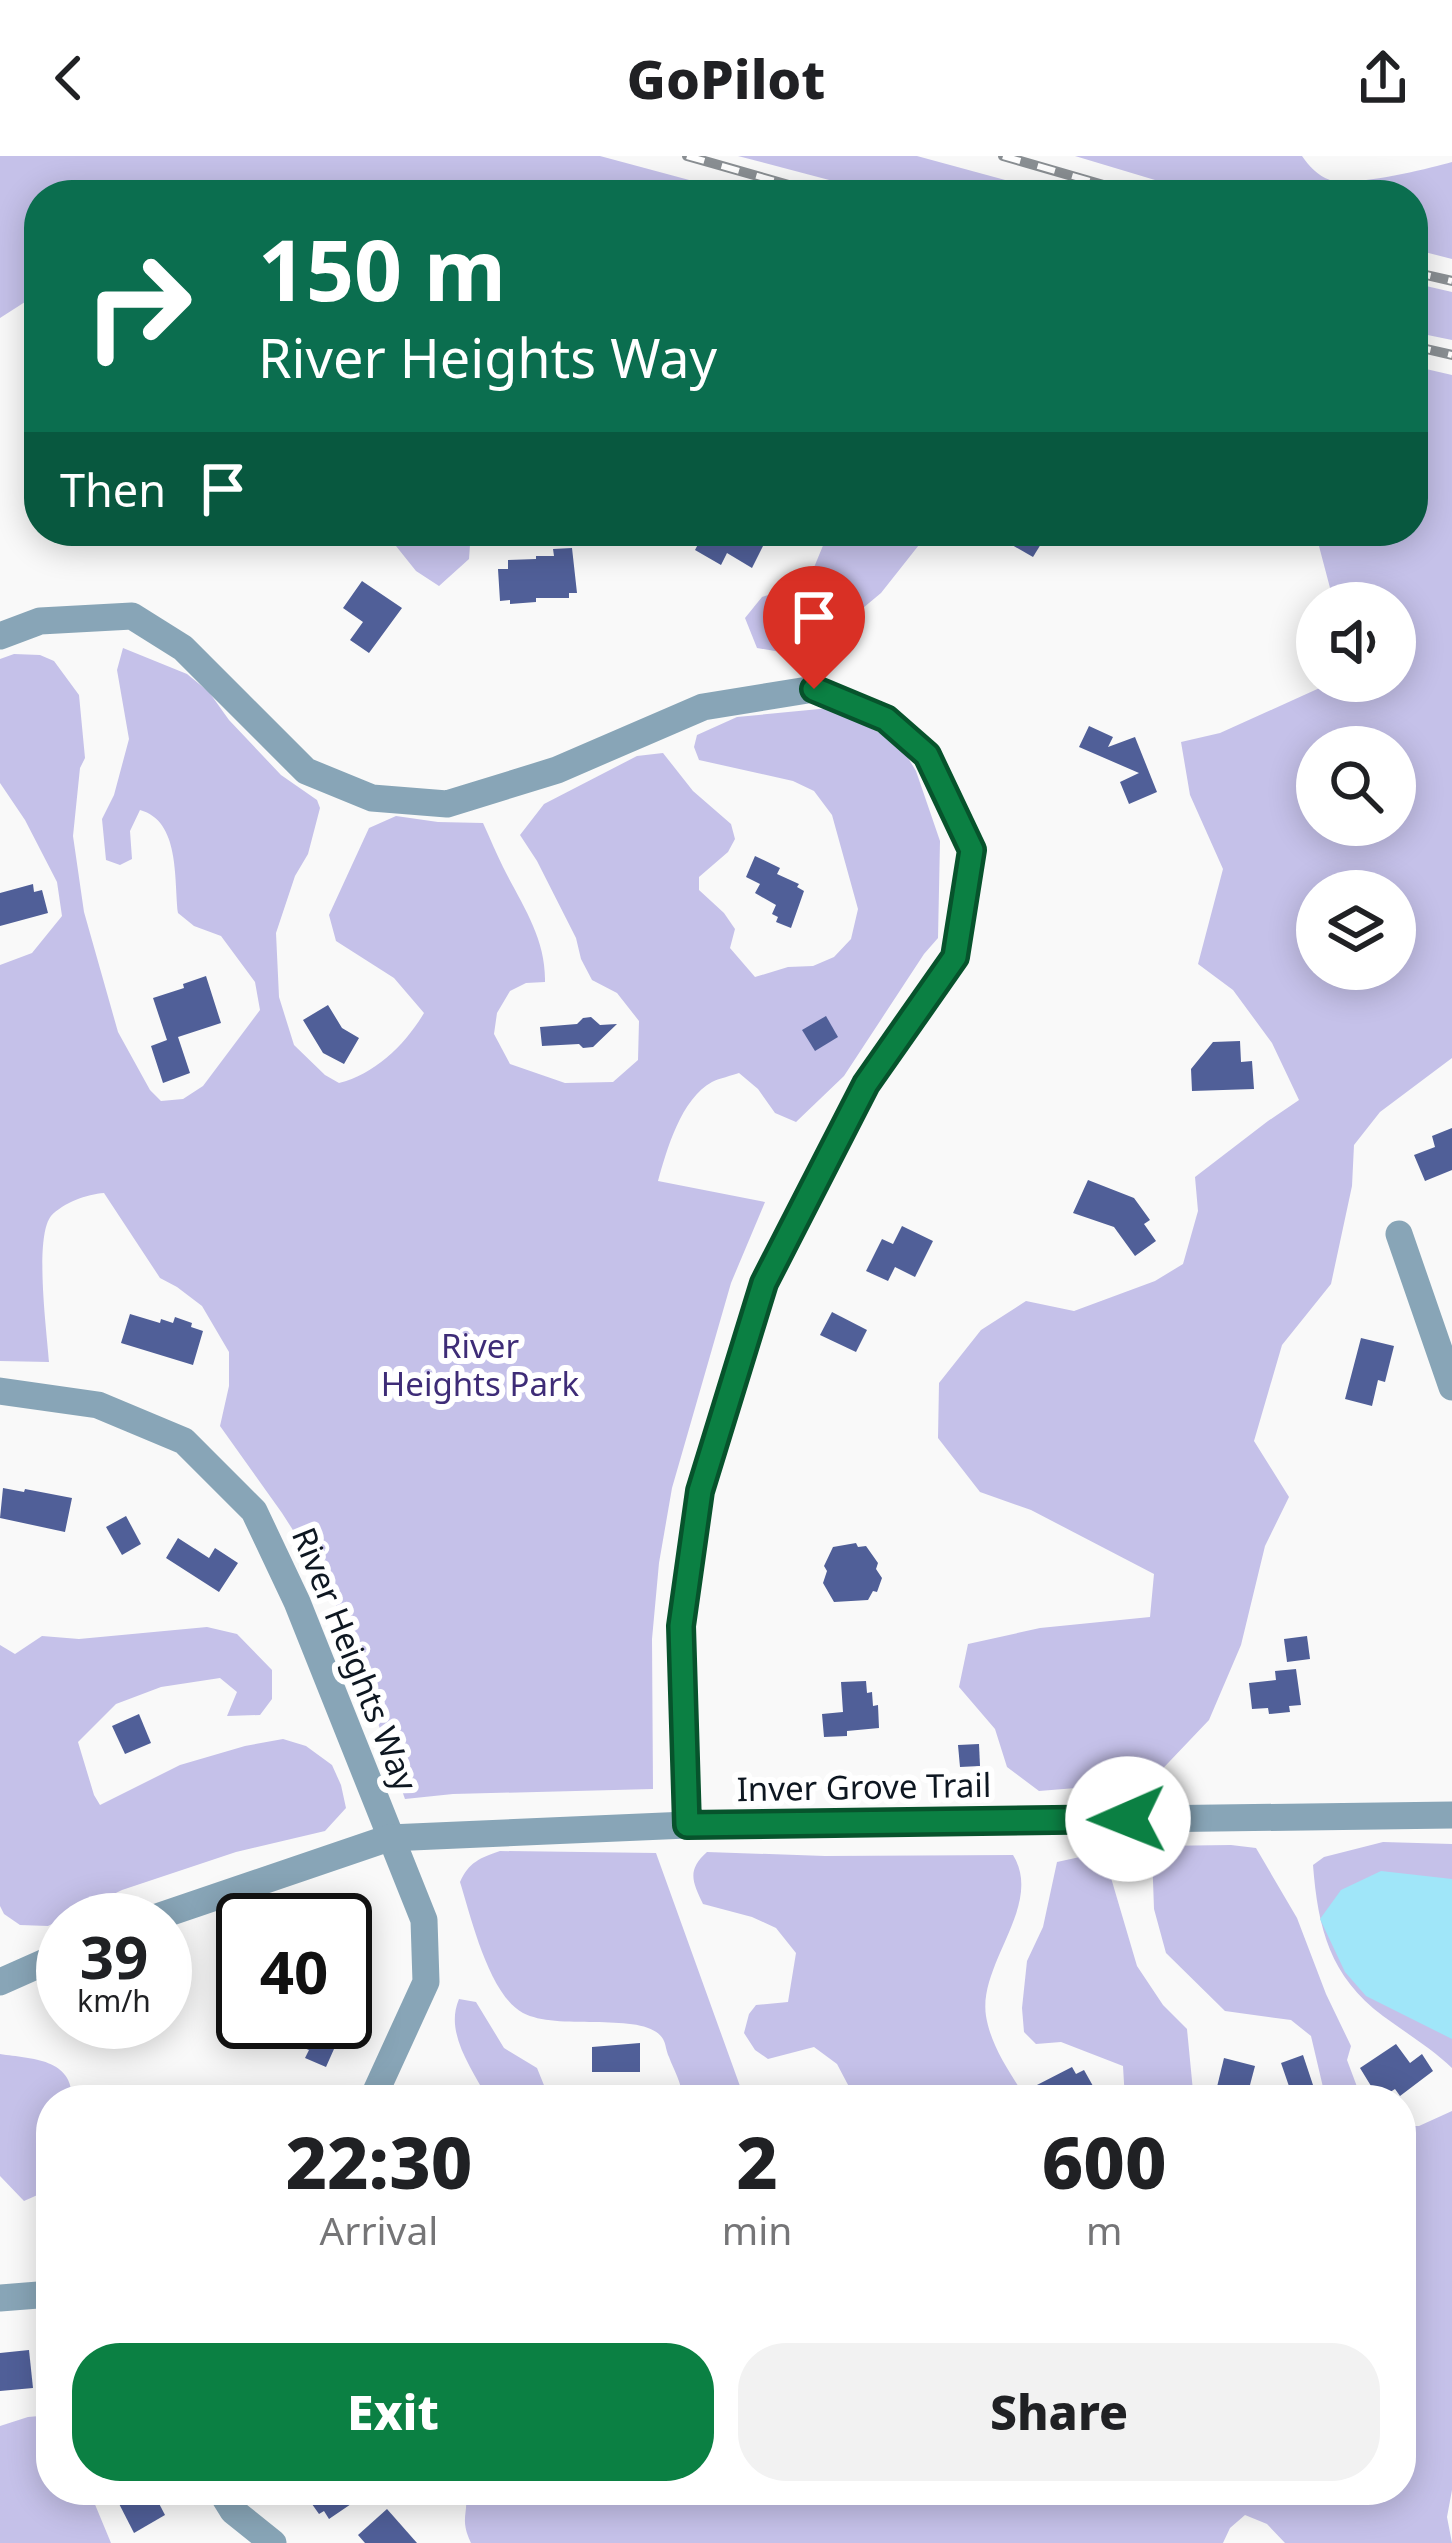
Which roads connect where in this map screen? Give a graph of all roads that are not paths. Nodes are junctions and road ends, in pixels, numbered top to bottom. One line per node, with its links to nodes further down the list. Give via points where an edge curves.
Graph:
1 (0, 636): 6 (street, via 40,621 132,616 183,648 306,771 372,798 447,804 557,770 703,707 814,689 886,719 927,755 972,850 955,957 866,1084 764,1283 700,1491 681,1626)
2 (1399, 1234): 3 (street)
3 (1452, 1387)
4 (0, 1391): 7 (street, River Heights Way, via 98,1405 184,1441 254,1511)
5 (1452, 1815): 6 (street, Inver Grove Trail)
6 (687, 1825): 7 (street, Inver Grove Trail)
7 (389, 1838): 8 (street, Inver Grove Trail); 11 (street, River Heights Way, via 424,1920 426,1982)
8 (192, 1905)
9 (36, 1966): 10 (street)
10 (0, 1982)
11 (379, 2085)
12 (36, 2295): 13 (street)
13 (0, 2298)
14 (229, 2505): 15 (street)
15 (273, 2543)

